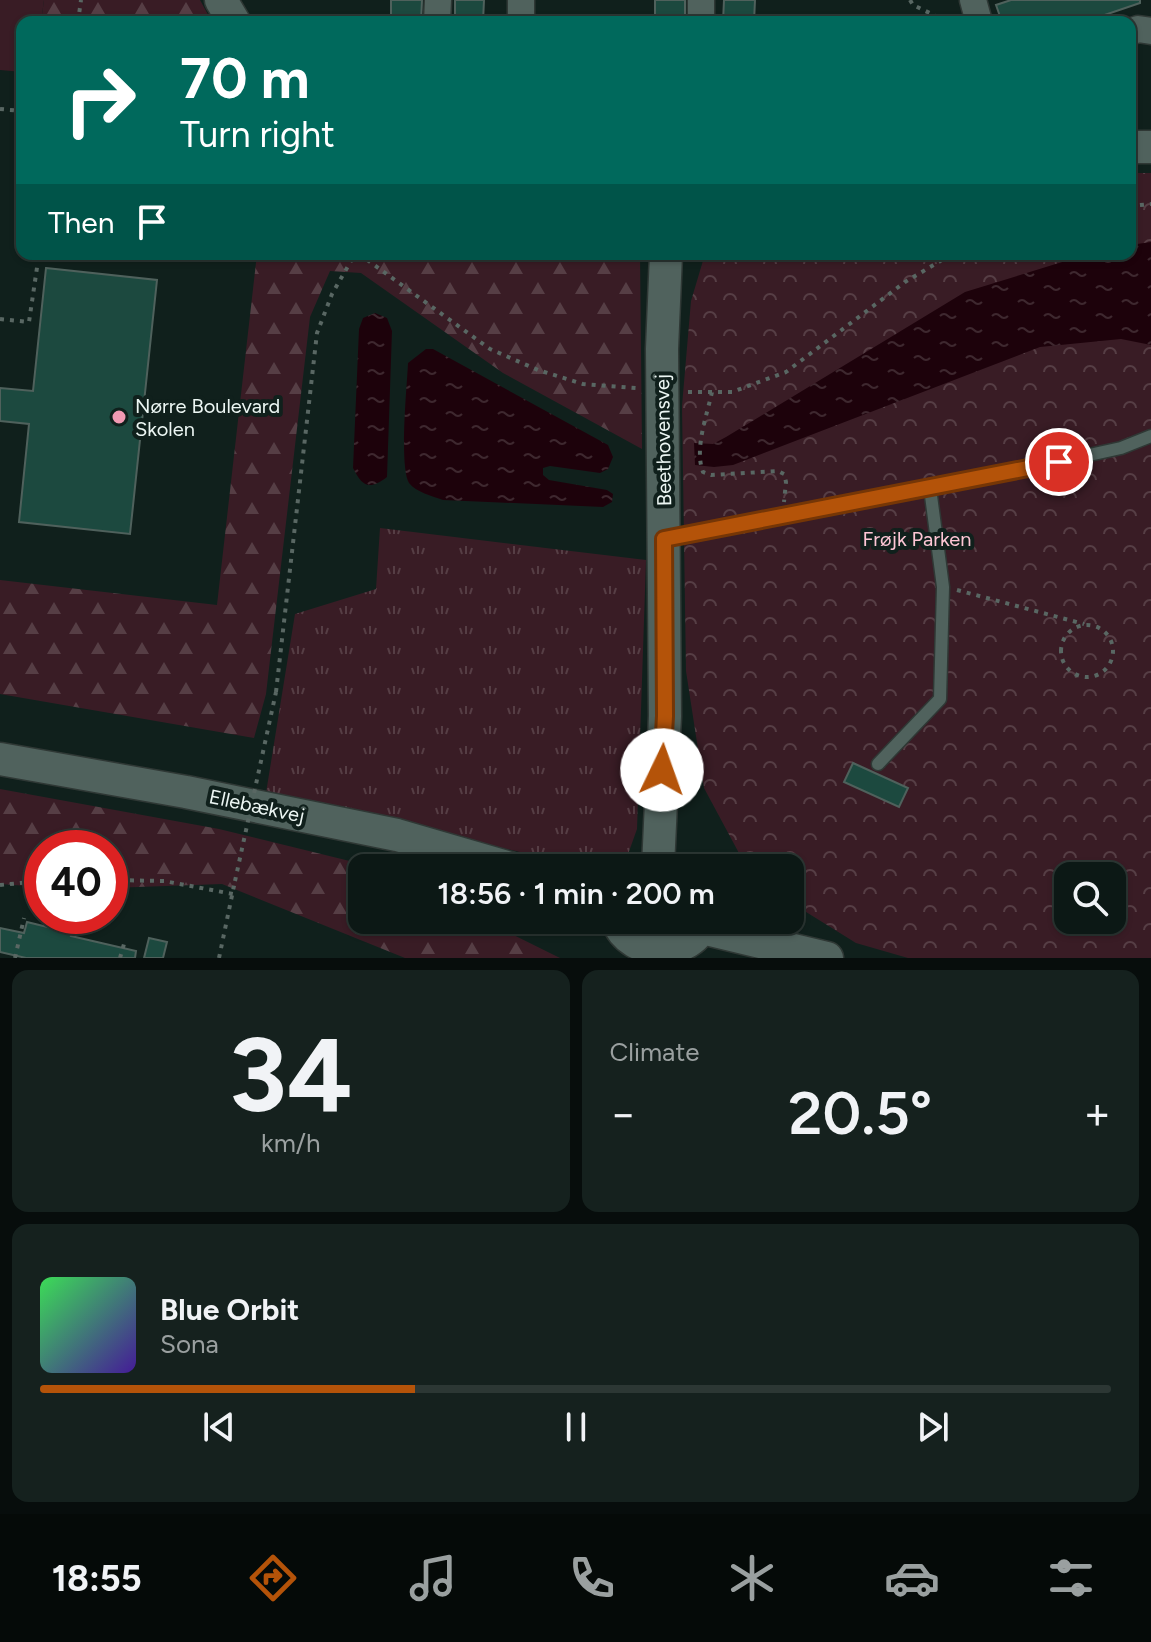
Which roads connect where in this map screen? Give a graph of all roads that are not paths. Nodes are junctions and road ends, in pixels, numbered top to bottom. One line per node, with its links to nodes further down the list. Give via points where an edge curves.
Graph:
1 (666, 260): 4 (street, Beethovensvej)
2 (1151, 436): 3 (lane, via 1121,448)
3 (930, 488): 4 (lane); 6 (lane, via 943,587 940,699)
4 (664, 539): 8 (street, Beethovensvej)
5 (0, 759): 7 (street, Ellebækvej, via 397,835)
6 (878, 764)
7 (462, 854)
8 (660, 854)
9 (623, 934): 12 (street, via 643,952)
10 (698, 934): 12 (street, via 685,949)
11 (739, 934): 13 (street)
12 (658, 957)
13 (827, 958)

